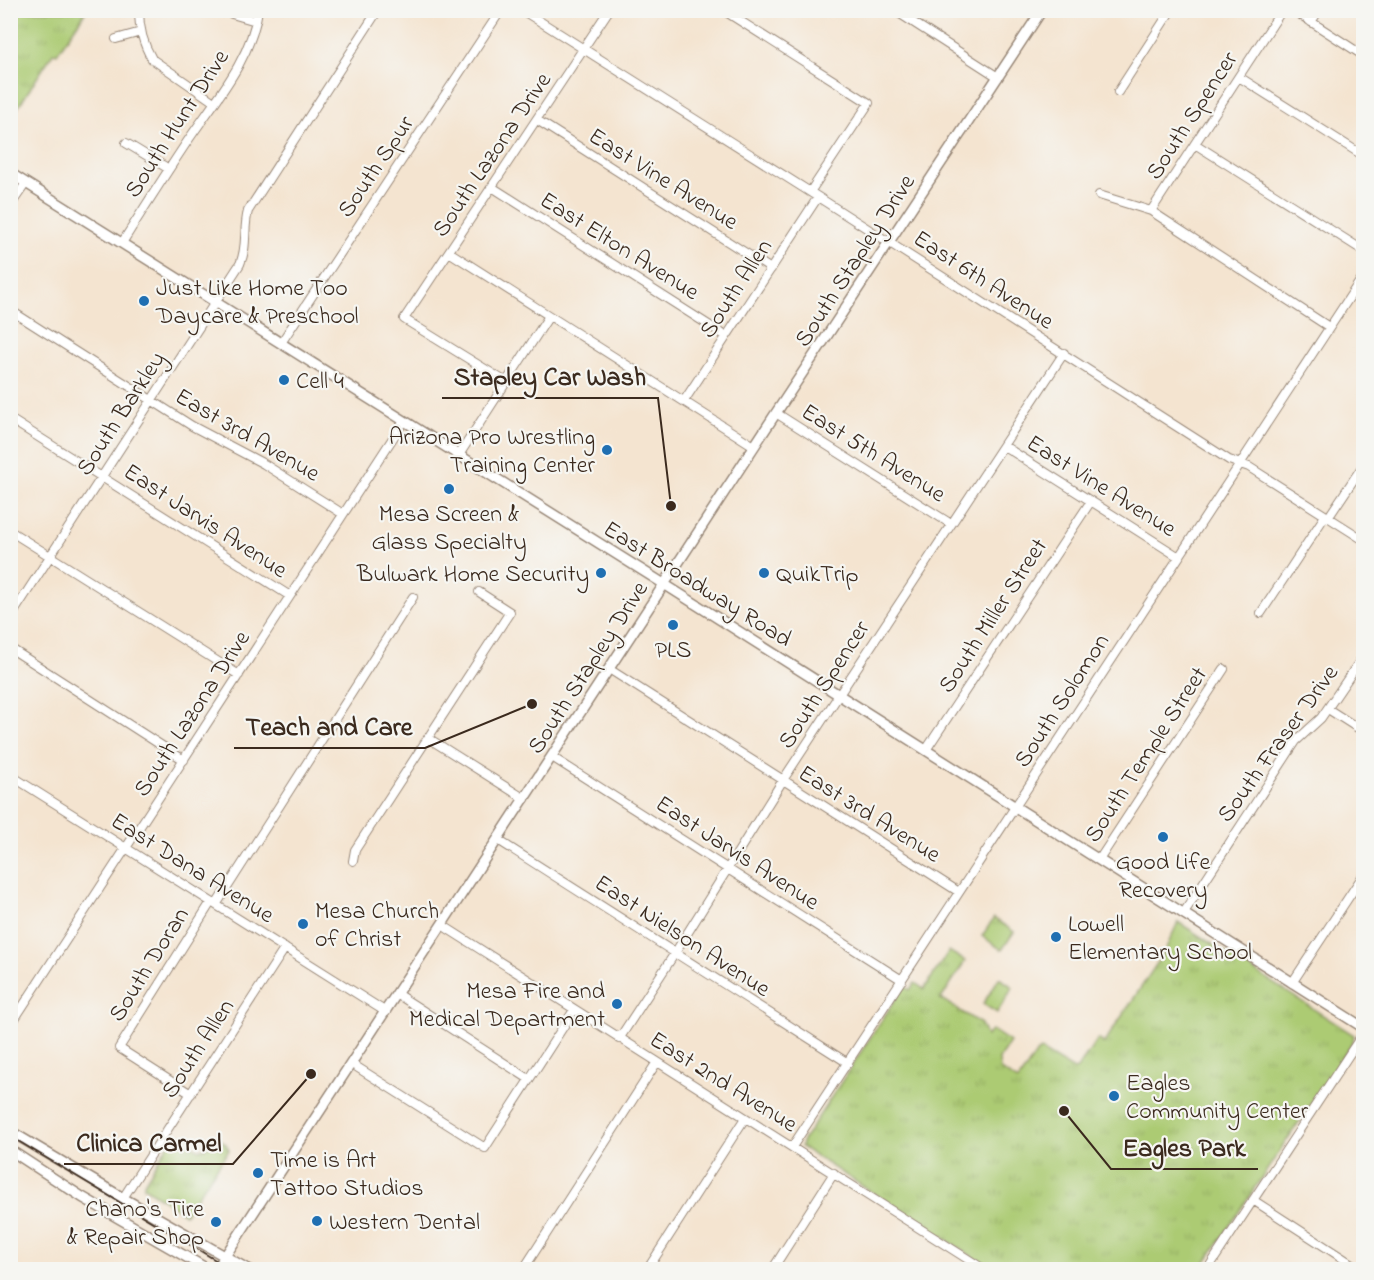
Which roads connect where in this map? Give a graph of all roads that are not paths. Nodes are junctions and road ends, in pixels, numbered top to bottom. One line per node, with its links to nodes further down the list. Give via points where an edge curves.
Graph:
1 (139, 10): 17 (street)
2 (258, 10): 15 (street, South Hunt Drive)
3 (378, 10): 44 (street, South Barkley, via 248,211 246,252)
4 (501, 10): 49 (street, South Spur)
5 (522, 10): 19 (street, East 6th Avenue)
6 (609, 10): 19 (street, South Lazona Drive)
7 (723, 10): 33 (street, via 869,103)
8 (1042, 10): 21 (main road, South Stapley Drive)
9 (1172, 10): 23 (street)
10 (1282, 10): 22 (street, South Spencer)
11 (1293, 10): 16 (street)
12 (1319, 10): 16 (street)
13 (897, 11): 21 (street)
14 (232, 14): 15 (street)
15 (256, 21): 24 (street, South Hunt Drive, via 238,68)
16 (1311, 22): 20 (street)
17 (141, 32): 18 (street); 24 (street, via 152,59)
18 (116, 39)
19 (584, 49): 25 (street, South Lazona Drive); 33 (street, East 6th Avenue)
20 (1364, 56)
21 (998, 77): 38 (main road, South Stapley Drive)
22 (1239, 77): 27 (street, South Spencer); 28 (street)
23 (1118, 92)
24 (214, 102): 29 (street, South Hunt Drive)
25 (537, 120): 32 (street, South Lazona Drive); 42 (street, East Vine Avenue)
26 (126, 143): 29 (street)
27 (1195, 144): 37 (street, South Spencer); 40 (street)
28 (1364, 156)
29 (169, 169): 39 (street, South Hunt Drive)
30 (10, 173): 31 (main road, East Broadway Road)
31 (26, 183): 36 (street); 39 (main road, East Broadway Road)
32 (492, 187): 41 (street, South Lazona Drive); 48 (street, East Elton Avenue)
33 (810, 192): 35 (street, East 6th Avenue)
34 (1099, 195): 37 (street)
35 (818, 196): 38 (street, East 6th Avenue); 42 (street, South Allen)
36 (10, 206)
37 (1151, 211): 47 (street)
38 (889, 242): 50 (street, East 6th Avenue); 54 (main road, South Stapley Drive)
39 (122, 243): 44 (main road, East Broadway Road)
40 (1364, 251)
41 (449, 252): 46 (street); 51 (street, South Lazona Drive, via 404,319)
42 (771, 269): 48 (street, South Allen)
43 (1364, 275): 47 (street, South Solomon)
44 (216, 303): 49 (main road, East Broadway Road); 52 (street, South Barkley)
45 (10, 310): 52 (street, East 3rd Avenue)
46 (549, 316): 51 (street); 53 (street)
47 (1329, 327): 60 (street, South Solomon)
48 (726, 336): 53 (street, South Allen)
49 (281, 343): 56 (main road, East Broadway Road)
50 (1064, 353): 58 (street, South Spencer); 60 (street, East 6th Avenue)
51 (506, 382): 59 (street)
52 (152, 400): 62 (street, South Barkley); 64 (street, East 3rd Avenue)
53 (684, 401): 57 (street)
54 (776, 413): 57 (main road, South Stapley Drive); 66 (street, East 5th Avenue)
55 (10, 419): 62 (street, East Jarvis Avenue)
56 (404, 420): 59 (main road, East Broadway Road); 64 (street, South Lazona Drive)
57 (754, 446): 71 (main road, South Stapley Drive)
58 (1004, 446): 63 (street, East Vine Avenue); 66 (street, South Spencer)
59 (459, 455): 71 (main road, East Broadway Road)
60 (1240, 464): 65 (street, East 6th Avenue); 70 (street, South Solomon)
61 (1364, 464): 65 (street)
62 (102, 476): 69 (street, South Barkley); 73 (street, East Jarvis Avenue)
63 (1091, 501): 70 (street, East Vine Avenue); 86 (street, South Miller Street)
64 (344, 514): 73 (street, South Lazona Drive)
65 (1327, 517): 68 (street, East 6th Avenue); 75 (street)
66 (951, 524): 82 (street, South Spencer)
67 (10, 531): 69 (street)
68 (1364, 540)
69 (50, 556): 76 (street, South Barkley); 81 (street)
70 (1179, 557): 92 (street, South Solomon)
71 (664, 584): 79 (main road, South Stapley Drive); 82 (main road, East Broadway Road)
72 (479, 592): 85 (street, via 510,612)
73 (290, 596): 81 (street, South Lazona Drive)
74 (413, 597): 100 (street, South Doran)
75 (1261, 614)
76 (10, 618)
77 (10, 648): 88 (street)
78 (1364, 655): 83 (street, South Fraser Drive)
79 (609, 669): 87 (main road, South Stapley Drive); 90 (street, East 3rd Avenue)
80 (1224, 669): 95 (street, South Temple Street)
81 (239, 675): 88 (street, South Lazona Drive)
82 (839, 695): 86 (main road, East Broadway Road); 90 (street, South Spencer)
83 (1328, 710): 84 (street); 101 (street, South Fraser Drive, via 1292,747)
84 (1364, 732)
85 (428, 738): 91 (street); 96 (street, via 355,850)
86 (926, 750): 92 (main road, East Broadway Road)
87 (552, 757): 91 (main road, South Stapley Drive); 97 (street, East Jarvis Avenue)
88 (184, 760): 94 (street, South Lazona Drive)
89 (10, 775): 94 (street, East Dana Avenue)
90 (783, 780): 97 (street, South Spencer); 99 (street, East 3rd Avenue)
91 (525, 798): 93 (main road, South Stapley Drive)
92 (1015, 807): 95 (main road, East Broadway Road); 99 (street, South Solomon)
93 (498, 840): 102 (main road, South Stapley Drive); 104 (street, East Nielson Avenue)
94 (126, 848): 100 (street, East Dana Avenue); 110 (street, South Lazona Drive)
95 (1099, 860): 101 (main road, East Broadway Road)
96 (353, 861)
97 (727, 868): 104 (street, South Spencer); 105 (street, East Jarvis Avenue)
98 (1364, 874): 106 (street)
99 (959, 892): 105 (street, South Solomon)
100 (213, 903): 103 (street, East Dana Avenue); 117 (street, South Doran, via 119,1048)
101 (1183, 914): 106 (main road, East Broadway Road)
102 (442, 925): 107 (main road, South Stapley Drive); 108 (street, East 2nd Avenue)
103 (285, 948): 109 (street, East Dana Avenue); 117 (street, South Allen)
104 (675, 953): 112 (street, South Spencer); 114 (street, East Nielson Avenue)
105 (902, 980): 114 (street, South Solomon)
106 (1292, 983): 111 (main road, East Broadway Road)
107 (397, 994): 109 (main road, South Stapley Drive); 116 (street)
108 (574, 1010): 112 (street, East 2nd Avenue); 116 (street)
109 (386, 1012): 115 (main road, South Stapley Drive)
110 (10, 1026)
111 (1364, 1030): 124 (street)
112 (619, 1038): 113 (street, East 2nd Avenue)
113 (657, 1062): 118 (street, East 2nd Avenue); 129 (street)
114 (848, 1063): 120 (street, South Solomon)
115 (352, 1064): 116 (street, via 485,1148); 125 (main road, South Stapley Drive)
116 (529, 1079)
117 (191, 1094): 123 (street, South Allen)
118 (745, 1118): 120 (street, East 2nd Avenue); 130 (street)
119 (10, 1131): 123 (main road)
120 (792, 1147): 122 (street, East 2nd Avenue)
121 (10, 1150): 126 (main road, via 101,1209)
122 (834, 1173): 131 (street); 132 (street, East 2nd Avenue)
123 (123, 1198): 125 (main road)
124 (1253, 1200): 133 (street); 134 (street)
125 (225, 1255): 127 (main road, South Stapley Drive); 128 (main road)
126 (209, 1269)
127 (216, 1269)
128 (249, 1269)
129 (523, 1269)
130 (647, 1269)
131 (772, 1269)
132 (985, 1269)
133 (1208, 1269)
134 (1361, 1269)

